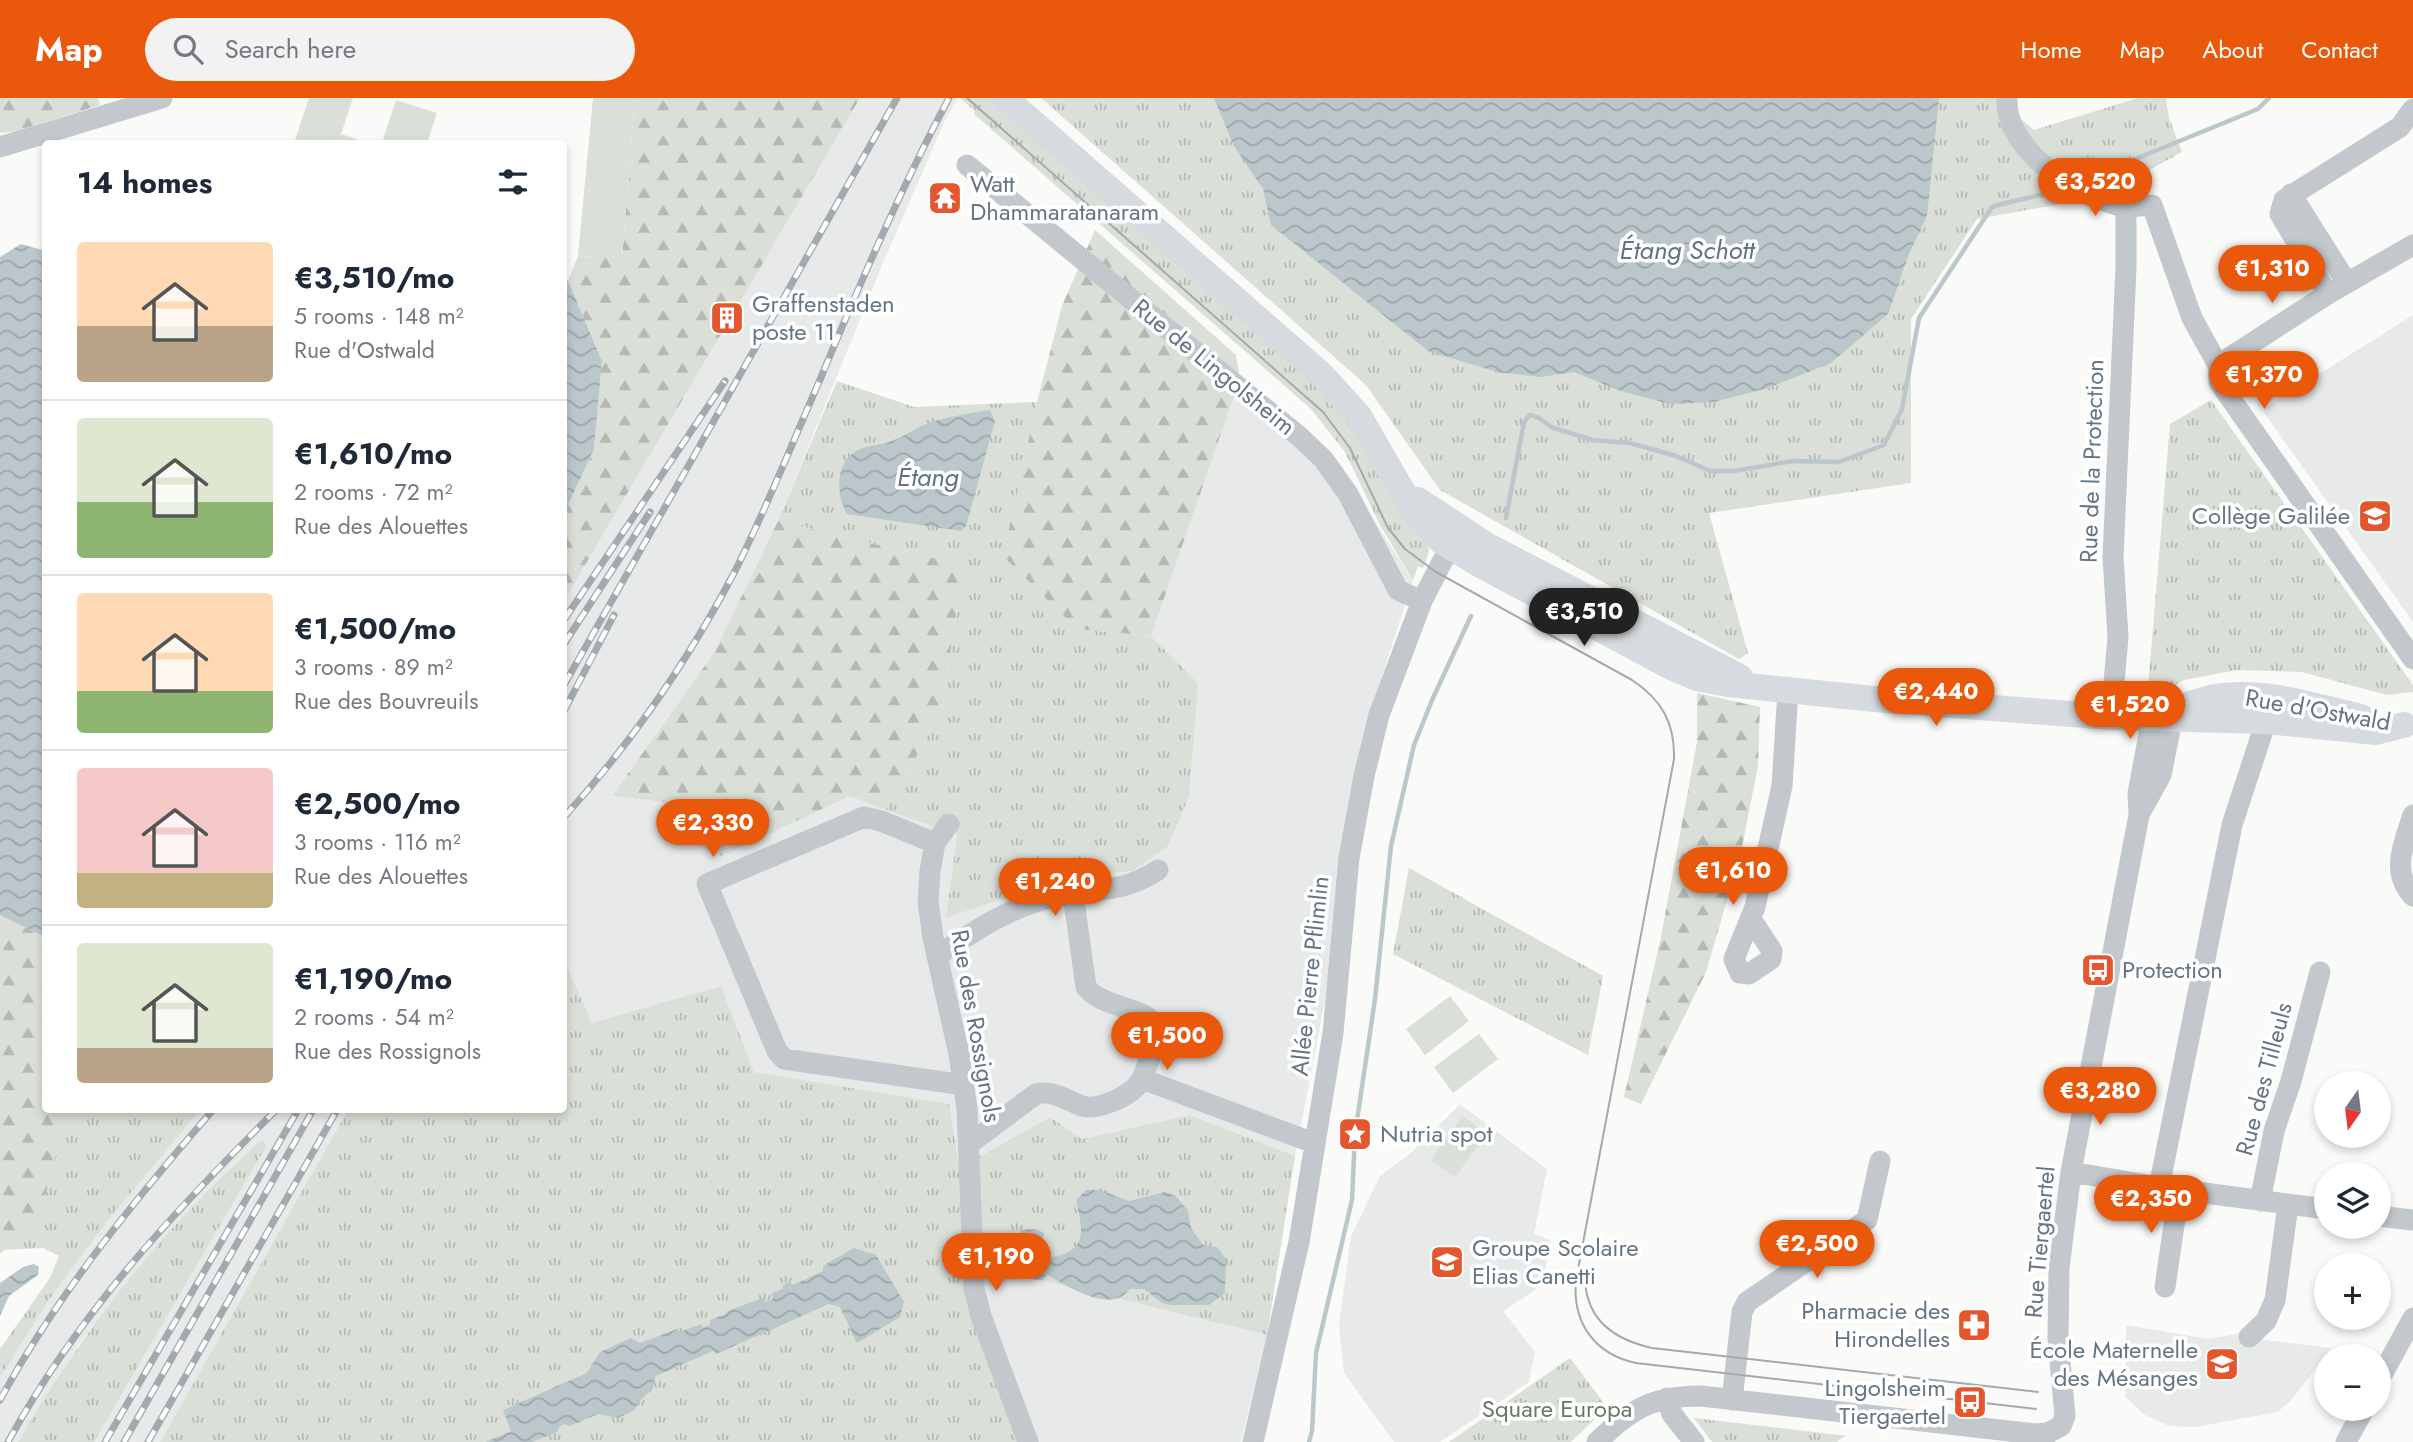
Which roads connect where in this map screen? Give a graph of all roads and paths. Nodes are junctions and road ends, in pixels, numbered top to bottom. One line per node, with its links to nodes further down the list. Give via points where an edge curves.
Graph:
1 (162, 98): 5 (street)
2 (1006, 98): 13 (main road, via 1321,374 1359,416 1395,477)
3 (2007, 98): 8 (street, via 2008,116 2027,152 2071,184)
4 (2413, 109): 7 (street, via 2400,127)
5 (0, 147)
6 (967, 164): 14 (street, Rue de Lingolsheim, via 1324,460 1348,494 1398,590)
7 (2291, 194): 10 (street); 11 (street, via 2280,214)
8 (2126, 207): 12 (street, via 2152,205 2192,318); 17 (street, Rue de la Protection, via 2113,557 2119,637)
9 (2413, 245): 10 (street)
10 (2347, 283): 11 (street)
11 (2328, 294): 12 (street)
12 (2218, 365): 15 (street, via 2219,382)
13 (1458, 541): 14 (street, Allée Pierre Pflimlin); 16 (main road, Rue d'Ostwald, via 1671,667 1709,681)
14 (1422, 601): 32 (street, Allée Pierre Pflimlin, via 1379,715 1364,776 1349,858 1333,1033)
15 (2413, 659)
16 (1778, 688): 17 (main road, Rue d'Ostwald); 27 (street, via 1782,786)
17 (2111, 717): 18 (main road, Rue d'Ostwald)
18 (2162, 719): 19 (main road, Rue d'Ostwald); 20 (main road, Rue d'Ostwald, via 2215,697 2244,694 2288,699); 35 (street, Rue Tiergaertel, via 2138,793 2139,814)
19 (2266, 721): 20 (main road, Rue d'Ostwald, via 2376,732); 36 (street, via 2232,825)
20 (2410, 730)
21 (2413, 815): 26 (street, via 2399,872)
22 (949, 824): 23 (street, Rue des Rossignols)
23 (935, 844): 28 (street, Rue des Rossignols, via 928,902); 31 (street, via 864,817 708,884 784,1059)
24 (1158, 870): 25 (street, via 1124,887)
25 (1073, 894): 28 (street, via 1006,914); 30 (street, via 1086,987 1096,996 1149,1018 1156,1028 1157,1038)
26 (2413, 896)
27 (1751, 919)
28 (937, 956): 31 (street, Rue des Rossignols)
29 (2320, 972): 37 (street, Rue des Tilleuls, via 2274,1131)
30 (1142, 1079): 32 (street); 33 (street, via 1133,1090 1094,1107 1048,1093 1036,1094)
31 (964, 1085): 33 (street, Rue des Rossignols)
32 (1314, 1143): 52 (street, Allée Pierre Pflimlin, via 1299,1242)
33 (969, 1144): 51 (street, Rue des Rossignols, via 976,1301)
34 (1880, 1161): 47 (street, via 1867,1220 1747,1302)
35 (2071, 1172): 36 (street); 50 (street, Rue Tiergaertel, via 2059,1268 2058,1339 2065,1416)
36 (2169, 1188): 37 (street); 42 (street)
37 (2260, 1201): 38 (street)
38 (2288, 1205): 39 (street); 44 (street, via 2275,1300 2266,1321)
39 (2314, 1208)
40 (2391, 1217): 41 (street)
41 (2413, 1220)
42 (2165, 1287)
43 (2413, 1318): 45 (street)
44 (2251, 1332)
45 (2391, 1358)
46 (1667, 1398): 47 (street); 53 (street, via 1620,1419); 54 (street, via 1672,1414)
47 (1732, 1400): 49 (street)
48 (2357, 1421): 55 (street)
49 (1938, 1432): 50 (street)
50 (2057, 1436)
51 (1028, 1442)
52 (1253, 1442)
53 (1597, 1442)
54 (1694, 1442)
55 (2346, 1442)

